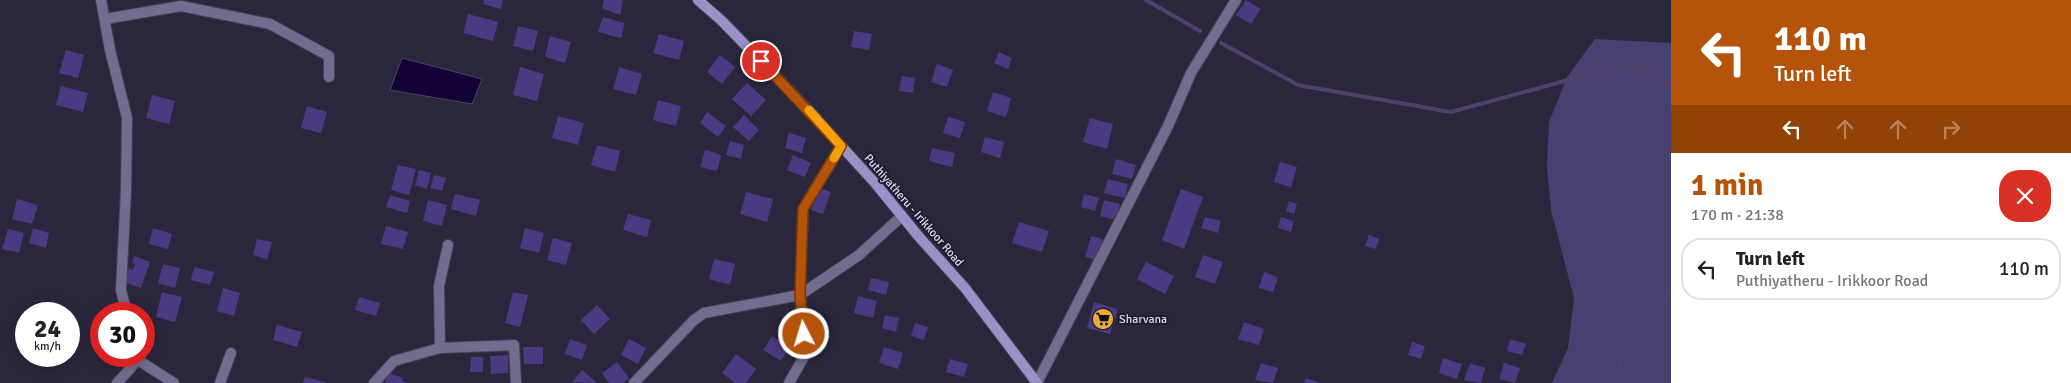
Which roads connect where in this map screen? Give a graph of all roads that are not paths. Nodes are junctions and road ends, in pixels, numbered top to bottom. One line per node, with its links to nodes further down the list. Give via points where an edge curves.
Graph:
1 (101, 0): 4 (street)
2 (698, 0): 6 (main road, Puthiyatheru - Irikkoor Road)
3 (1236, 0): 22 (street, via 1191,73 1168,126)
4 (105, 19): 5 (street, via 181,6 270,24 329,56); 10 (street, via 127,118 121,290)
5 (329, 76)
6 (841, 146): 7 (main road, Puthiyatheru - Irikkoor Road); 9 (street, via 803,209)
7 (902, 216): 9 (street, via 859,255); 22 (main road, Puthiyatheru - Irikkoor Road, via 965,288)
8 (448, 245): 11 (street, via 439,286)
9 (800, 295): 20 (street, via 704,313); 21 (street, via 806,354)
10 (124, 302)
11 (440, 348): 18 (street, via 394,361); 19 (street, via 514,345)
12 (231, 353): 17 (street)
13 (130, 367): 15 (street)
14 (151, 367): 16 (street)
15 (117, 383)
16 (174, 383)
17 (220, 383)
18 (374, 383)
19 (516, 383)
20 (634, 383)
21 (789, 383)
22 (1037, 383)

